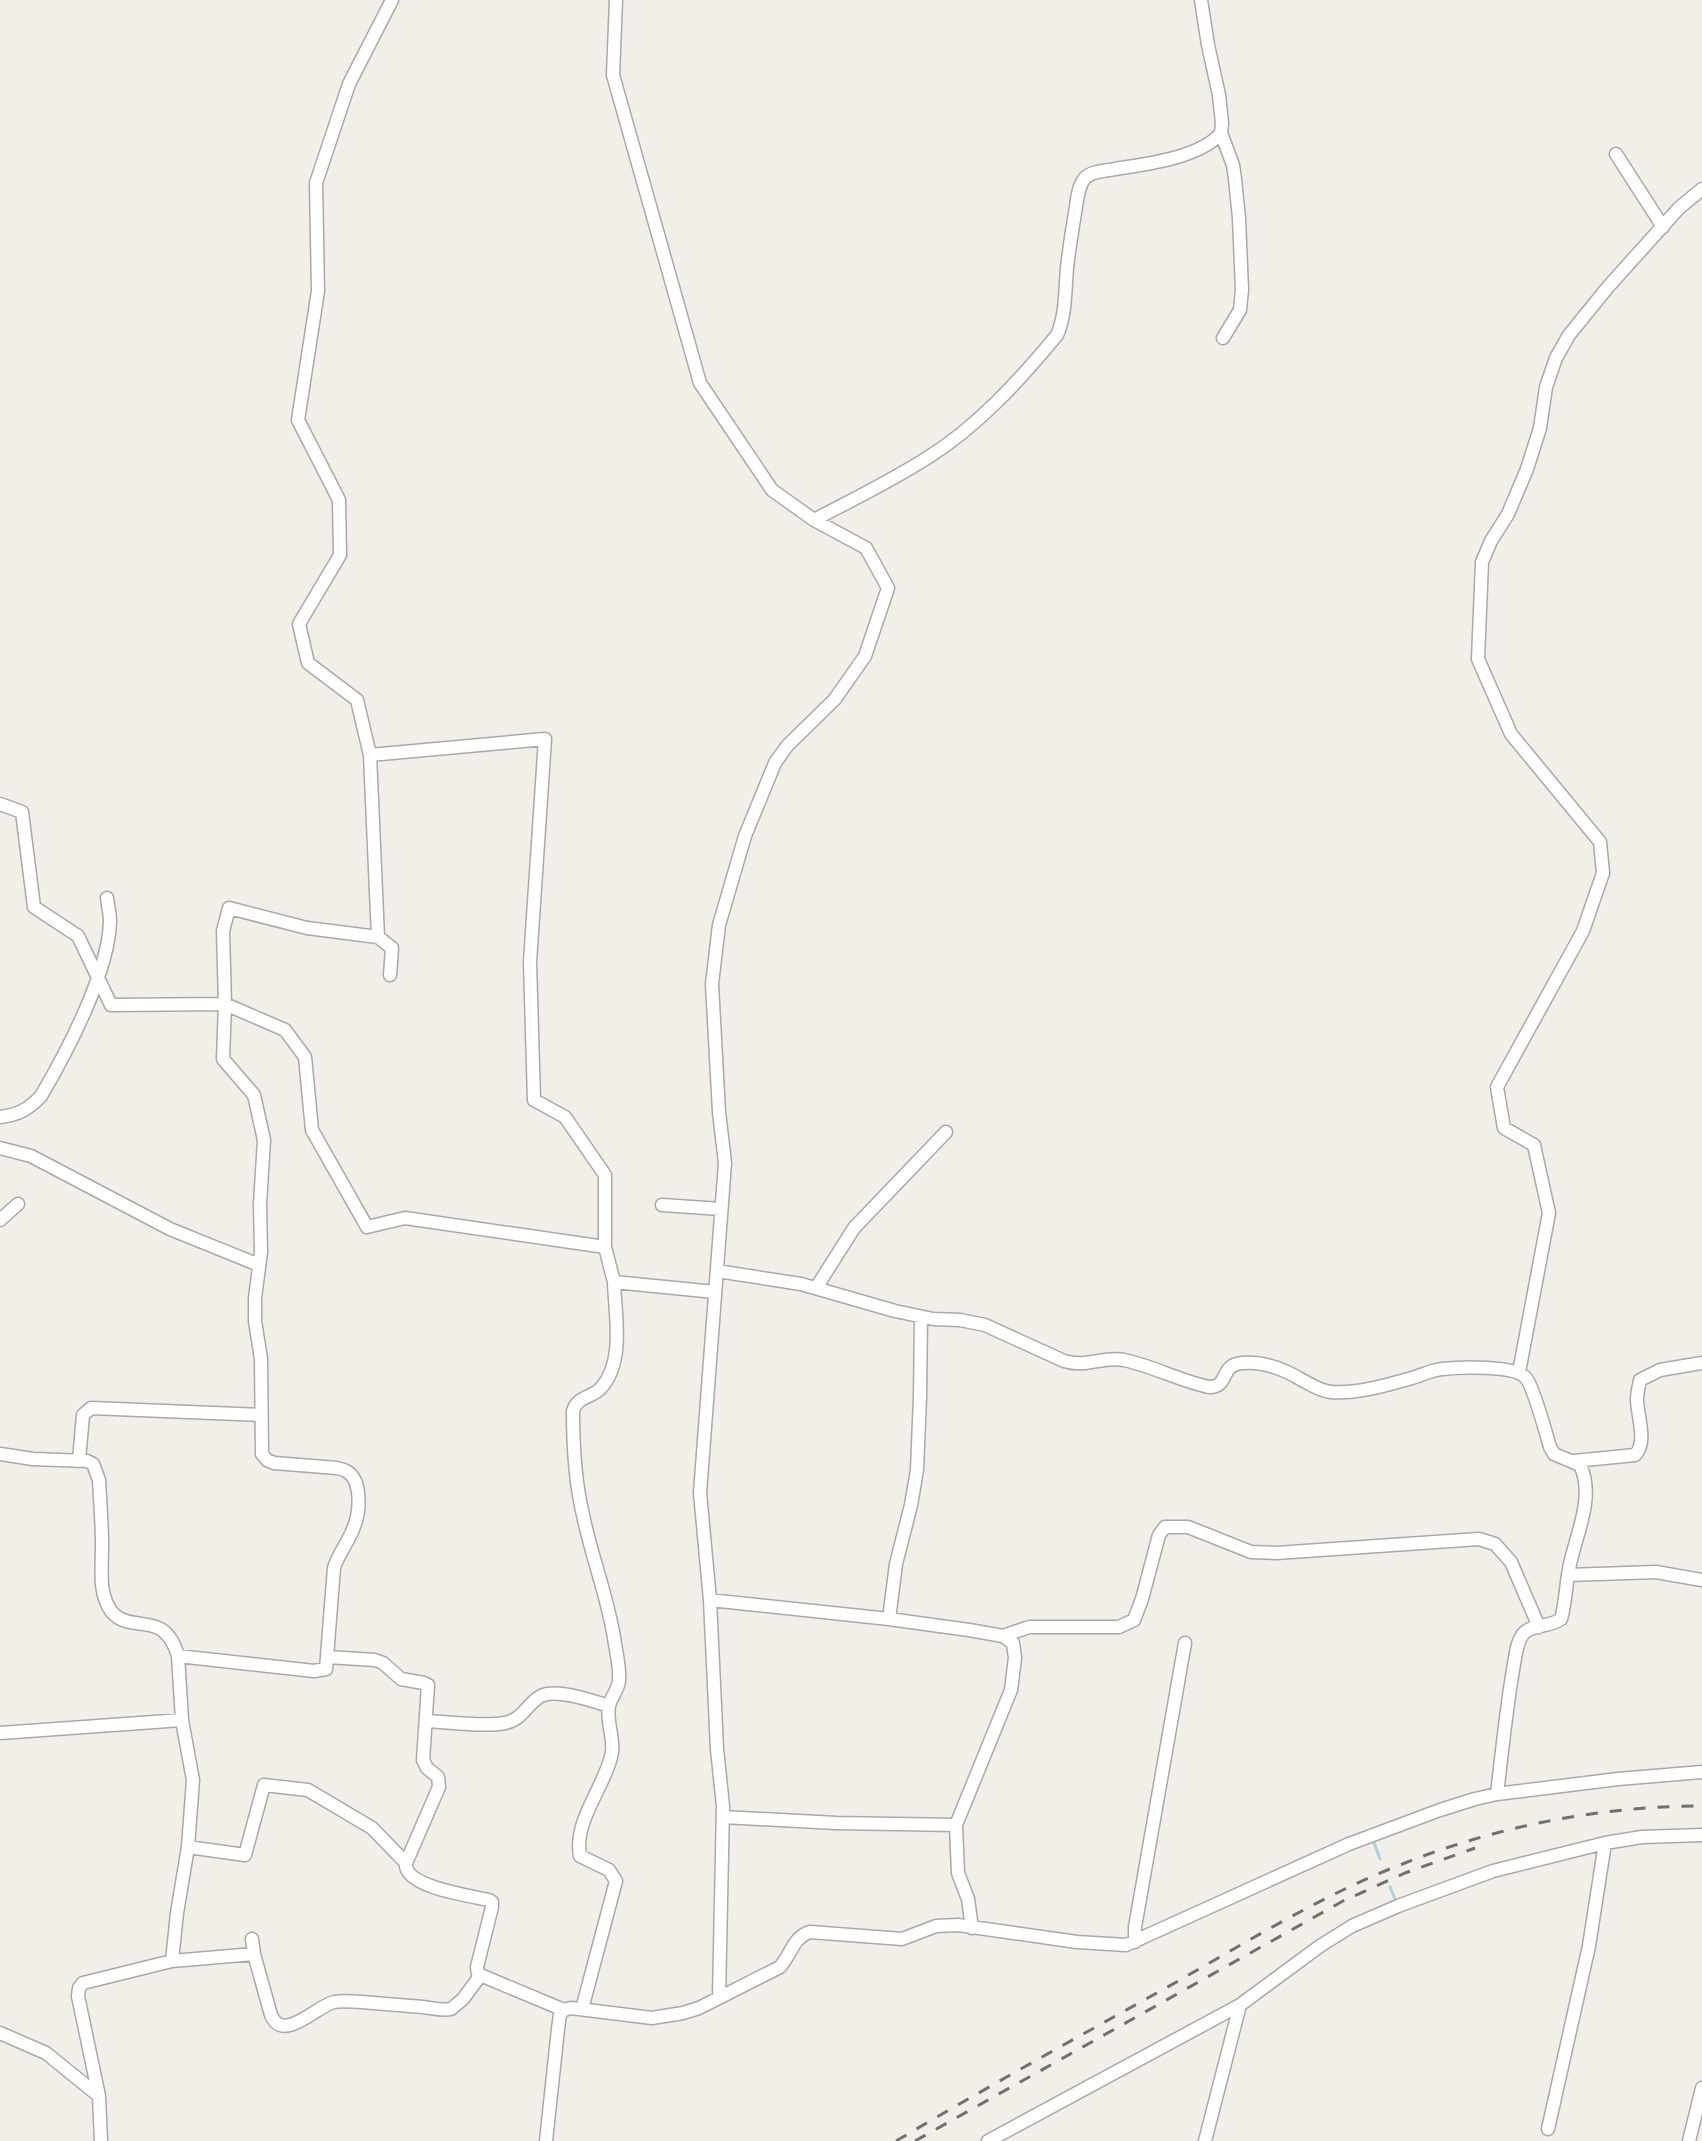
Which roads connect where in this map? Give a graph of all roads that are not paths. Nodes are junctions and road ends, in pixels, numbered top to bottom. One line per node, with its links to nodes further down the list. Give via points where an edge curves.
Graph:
1 (392, 0): 10 (street, via 349,84 316,183 318,291 298,420 339,500 340,555 300,624 308,663 357,700)
2 (616, 0): 9 (street, via 613,75 700,383 772,490)
3 (1201, 0): 4 (street, via 1219,95)
4 (1221, 133): 8 (street, via 1235,179 1242,290 1240,310); 9 (street, via 1198,149 1159,162 1086,176 1077,199 1062,324 1057,335 964,432 928,458)
5 (1616, 154): 7 (street)
6 (1702, 189): 7 (street)
7 (1663, 226): 34 (street, via 1569,335 1556,358 1527,470 1482,562 1478,658 1511,734 1600,842 1603,873 1583,931 1497,1087 1504,1128 1534,1145 1549,1214)
8 (1223, 338)
9 (814, 520): 24 (street, via 866,548 888,588 865,656 835,699 775,763 745,836 719,925 712,984 725,1163)
10 (370, 755): 15 (street); 26 (street, via 545,739 530,962 534,1100 565,1117 605,1175)
11 (0, 804): 12 (street)
12 (22, 812): 13 (street); 17 (street, via 34,907 78,936)
13 (0, 814)
14 (107, 898): 17 (street, via 108,941)
15 (378, 937): 16 (street, via 392,948); 18 (street, via 307,928 229,908 223,931)
16 (390, 975)
17 (97, 976): 18 (street, via 111,1005); 19 (street, via 74,1036 41,1096 15,1116)
18 (225, 1004): 26 (street, via 285,1030 305,1057 312,1130 367,1227 405,1218); 27 (street, via 223,1059 254,1095 264,1140)
19 (0, 1117)
20 (946, 1132): 30 (street, via 855,1228)
21 (0, 1148): 27 (street, via 31,1156 170,1229)
22 (18, 1204): 25 (street)
23 (662, 1205): 24 (street)
24 (721, 1209): 28 (street)
25 (0, 1220)
26 (605, 1247): 29 (street)
27 (259, 1265): 35 (street, via 255,1311 261,1359)
28 (717, 1271): 30 (street); 31 (street)
29 (614, 1282): 31 (street); 48 (street, via 616,1340 610,1370 601,1388 578,1401 573,1411 582,1515 608,1607 618,1664 619,1681)
30 (816, 1288): 32 (street)
31 (715, 1292): 41 (street, via 700,1493)
32 (921, 1317): 34 (street, via 985,1325 1077,1365 1123,1360 1209,1387 1222,1384 1233,1365 1248,1363 1281,1369 1318,1389 1332,1392 1374,1387 1444,1369); 42 (street, via 917,1470 896,1564)
33 (1702, 1363): 38 (street, via 1660,1371 1640,1380 1637,1397 1641,1442 1635,1455)
34 (1519, 1372): 38 (street, via 1529,1382 1554,1454)
35 (261, 1415): 37 (street, via 91,1408 83,1415); 47 (street, via 262,1454 267,1460 337,1468 346,1471 356,1483 355,1526 334,1568)
36 (0, 1454): 37 (street)
37 (79, 1460): 46 (street, via 93,1464 99,1479 102,1586 108,1606 118,1618 162,1628)
38 (1574, 1461): 39 (street, via 1580,1465 1586,1485 1583,1516)
39 (1568, 1575): 40 (street, via 1656,1572); 43 (street, via 1561,1619)
40 (1702, 1580)
41 (710, 1600): 42 (street); 54 (street)
42 (889, 1619): 44 (street)
43 (1539, 1628): 44 (street, via 1511,1562 1495,1544 1479,1539 1276,1553 1251,1552 1188,1527 1165,1527 1159,1535 1134,1620 1119,1627 1029,1627); 53 (street, via 1523,1634 1517,1649)
44 (1004, 1636): 55 (street, via 1013,1643 1015,1651 1011,1690)
45 (1185, 1643): 62 (street)
46 (178, 1656): 47 (street, via 321,1671 326,1669); 49 (street)
47 (328, 1657): 50 (street, via 375,1660 401,1679 427,1683)
48 (609, 1706): 50 (street, via 550,1694 541,1696 519,1717 505,1723); 68 (street, via 612,1752 588,1810 579,1852 582,1858 609,1870 616,1881)
49 (182, 1720): 51 (street); 58 (street, via 193,1780)
50 (426, 1721): 59 (street, via 423,1760 438,1778 439,1787)
51 (0, 1733)
52 (1702, 1772): 53 (street)
53 (1497, 1794): 62 (street, via 1440,1810 1349,1844)
54 (723, 1817): 55 (street); 66 (street)
55 (956, 1825): 60 (street, via 958,1873 968,1899)
56 (1702, 1835): 57 (street)
57 (1605, 1843): 67 (street, via 1493,1870 1352,1926); 73 (street, via 1589,1946)
58 (188, 1847): 59 (street, via 245,1855 264,1785 308,1790 372,1828); 64 (street)
59 (406, 1863): 65 (street, via 408,1873 425,1884 492,1902 477,1967)
60 (972, 1928): 62 (street, via 1077,1942); 66 (street, via 936,1926 902,1939 810,1932 796,1940 780,1967)
61 (252, 1939): 63 (street)
62 (1135, 1942)
63 (254, 1954): 64 (street); 65 (street, via 273,2021 279,2025 302,2020 326,2005 344,2001 451,2009)
64 (172, 1961): 72 (street, via 92,1980 79,1988 79,2006)
65 (480, 1976): 69 (street)
66 (719, 1997): 68 (street, via 683,2013 652,2018)
67 (1240, 2005): 76 (street); 77 (street)
68 (582, 2009): 69 (street)
69 (564, 2010): 75 (street, via 560,2014)
70 (0, 2032): 72 (street, via 46,2054)
71 (1702, 2088): 78 (street)
72 (99, 2096): 74 (street)
73 (1548, 2129)
74 (101, 2141)
75 (546, 2141)
76 (988, 2141)
77 (1205, 2141)
78 (1689, 2141)

